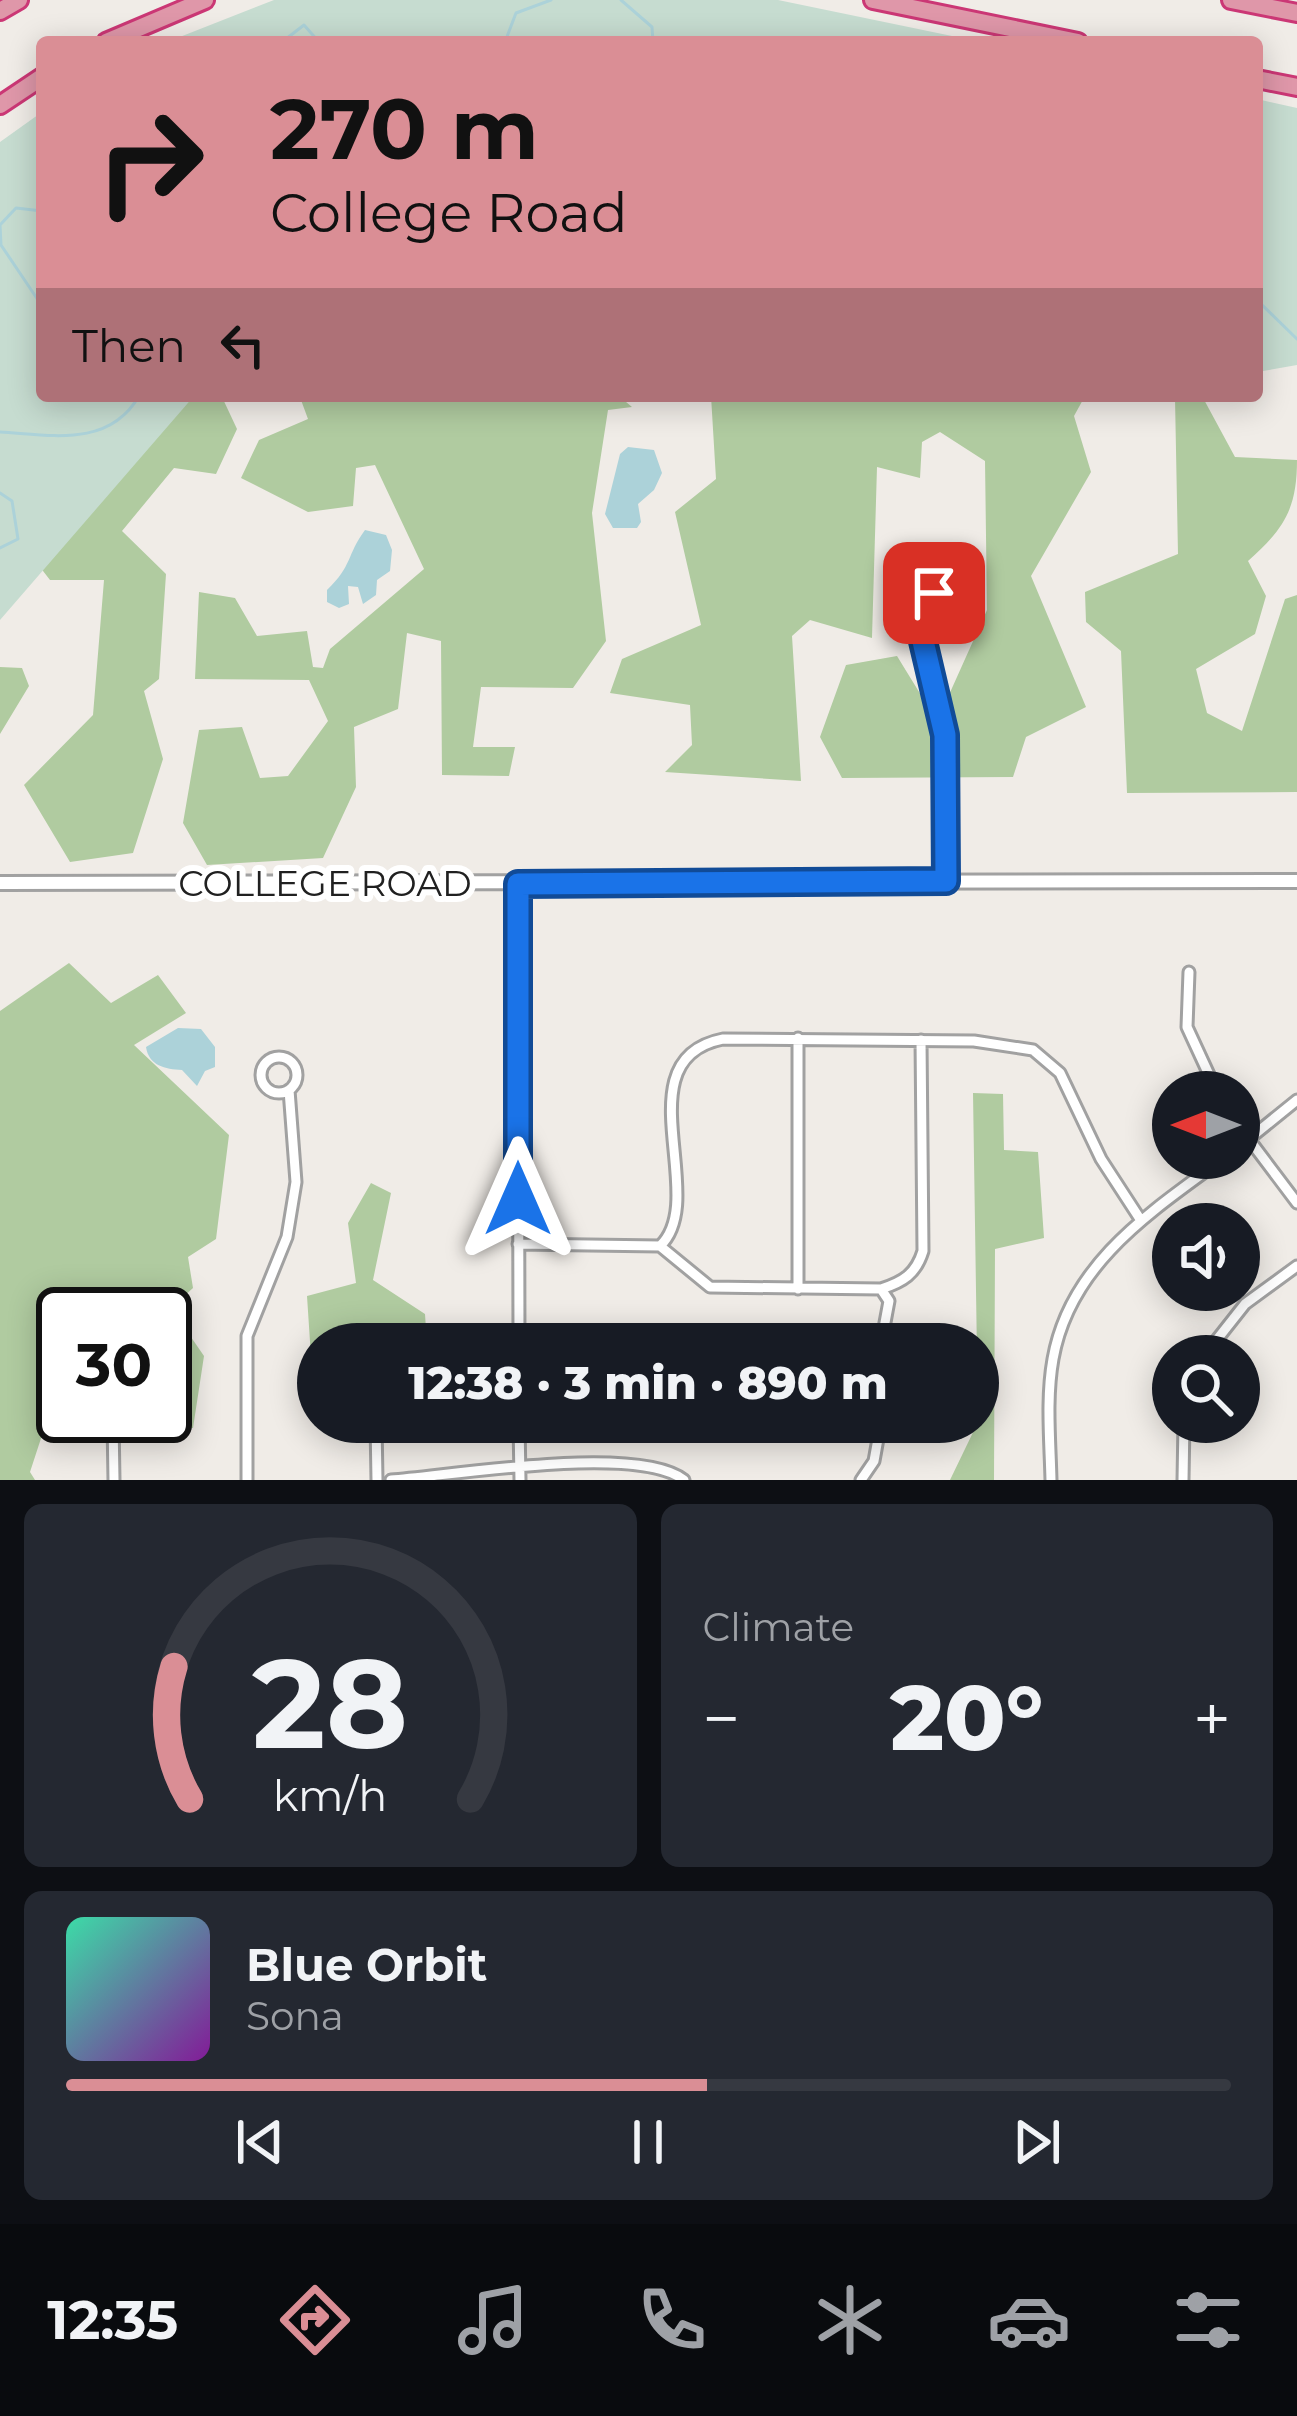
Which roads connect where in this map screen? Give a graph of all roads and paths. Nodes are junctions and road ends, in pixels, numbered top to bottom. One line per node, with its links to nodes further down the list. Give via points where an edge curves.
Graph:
1 (16, 0): 5 (highway)
2 (205, 0): 7 (highway)
3 (873, 0): 8 (highway)
4 (1232, 0): 6 (highway)
5 (0, 11)
6 (1297, 14)
7 (120, 36)
8 (1049, 36)
9 (1263, 80): 11 (highway)
10 (36, 81): 12 (highway)
11 (1297, 87)
12 (0, 105)
13 (934, 593): 14 (street, via 922,637 945,735)
14 (946, 881): 15 (street, COLLEGE ROAD); 17 (street, COLLEGE ROAD)
15 (1297, 881)
16 (0, 883): 17 (street, COLLEGE ROAD)
17 (518, 884): 29 (street)
18 (1189, 972): 21 (street, via 1187,1027)
19 (798, 1038): 20 (street); 30 (street, via 723,1039 685,1058 673,1087 673,1225); 32 (street)
20 (921, 1040): 28 (street, via 1009,1044 1048,1058); 33 (street, via 923,1251 903,1283)
21 (1207, 1071)
22 (289, 1090): 45 (street, via 296,1182 287,1237 247,1336)
23 (1297, 1100): 24 (street)
24 (1260, 1131)
25 (1260, 1162): 27 (street)
26 (1195, 1179): 28 (street)
27 (1297, 1203)
28 (1140, 1219): 51 (street, via 1091,1272 1060,1334 1050,1388)
29 (518, 1244): 30 (street); 34 (street)
30 (660, 1246): 32 (street, via 710,1287)
31 (1297, 1266): 36 (street, via 1245,1304)
32 (798, 1289): 33 (street)
33 (881, 1289): 35 (street, via 889,1300)
34 (519, 1323)
35 (885, 1323)
36 (1221, 1335)
37 (113, 1443): 44 (street)
38 (376, 1443): 46 (street)
39 (519, 1443): 43 (street)
40 (879, 1443): 50 (street)
41 (1184, 1443): 52 (street)
42 (653, 1466): 43 (street, via 619,1462); 48 (street); 49 (street)
43 (520, 1475): 47 (street)
44 (114, 1480)
45 (247, 1480)
46 (377, 1480)
47 (391, 1480)
48 (648, 1480)
49 (684, 1480)
50 (861, 1480)
51 (1051, 1480)
52 (1183, 1480)

